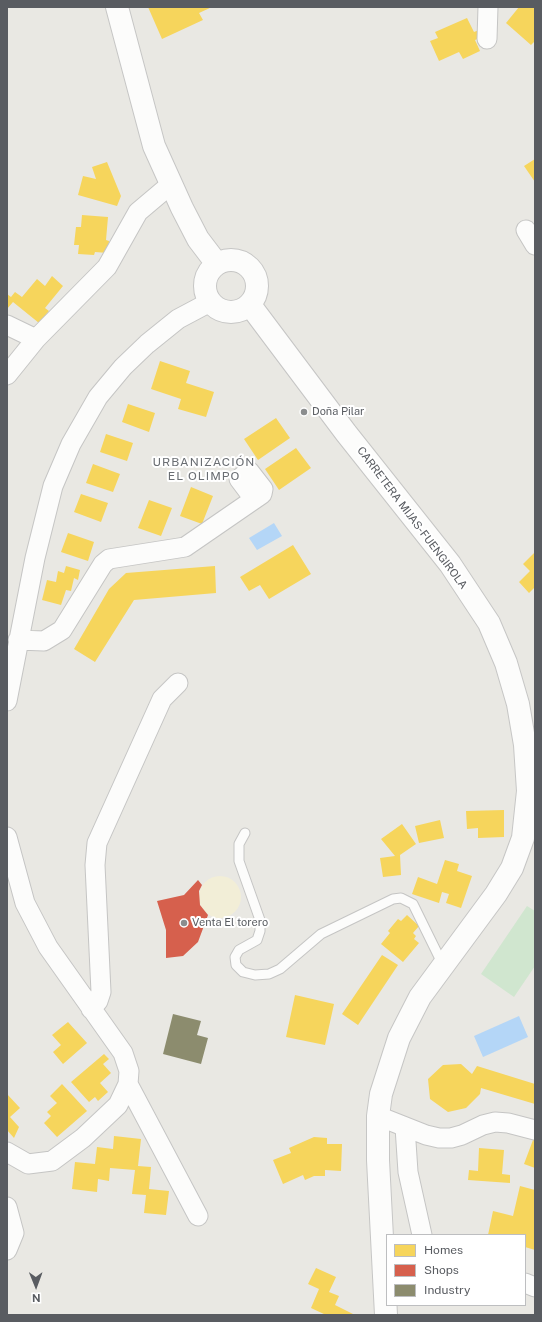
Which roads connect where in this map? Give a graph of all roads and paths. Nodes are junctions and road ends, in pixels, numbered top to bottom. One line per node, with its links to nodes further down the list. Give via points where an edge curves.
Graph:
1 (117, 7): 4 (main road, via 154,146)
2 (488, 7): 3 (street)
3 (487, 39)
4 (170, 185): 5 (main road, via 198,239); 9 (street, via 138,212 107,267)
5 (217, 264): 6 (main road, via 210,270 204,286); 7 (main road, via 233,260 249,266 254,273 257,286 255,298)
6 (210, 302): 7 (main road, via 225,312 242,310); 12 (street, via 178,319 123,367 98,397 71,444 53,486 34,558)
7 (250, 305): 15 (main road, CARRETERA MIJAS-FUENGIROLA, via 346,433 450,564 489,623 506,663 518,704)
8 (7, 325): 9 (street)
9 (36, 339): 10 (street)
10 (7, 375)
11 (254, 499): 12 (street, via 186,547 109,559 100,568 62,630 44,641)
12 (18, 640): 14 (street)
13 (178, 683): 19 (street, via 162,699 97,843 95,865 101,992)
14 (7, 701)
15 (532, 792): 18 (main road, CARRETERA MIJAS-FUENGIROLA, via 523,838 512,868)
16 (245, 833): 18 (lane, via 239,844 240,861 260,920 260,931 256,940 239,950 235,957 236,965 243,972 254,975 269,974 280,969 321,934 393,899 401,898 413,904)
17 (7, 837): 19 (street, via 25,903 48,947)
18 (443, 966): 21 (main road, CARRETERA MIJAS-FUENGIROLA, via 420,997 399,1038 383,1086)
19 (91, 1009): 20 (street, via 123,1053 129,1072)
20 (128, 1084): 24 (street, via 118,1105 83,1138 52,1161 28,1164); 26 (street)
21 (378, 1116): 22 (street); 31 (main road, CARRETERA MIJAS-FUENGIROLA)
22 (405, 1127): 23 (street, via 438,1138 462,1135 495,1122); 27 (street, via 408,1172)
23 (535, 1130)
24 (7, 1152)
25 (7, 1207): 28 (street, via 14,1233)
26 (198, 1216)
27 (422, 1234)
28 (7, 1250)
29 (526, 1282): 30 (street)
30 (535, 1287)
31 (386, 1315)

